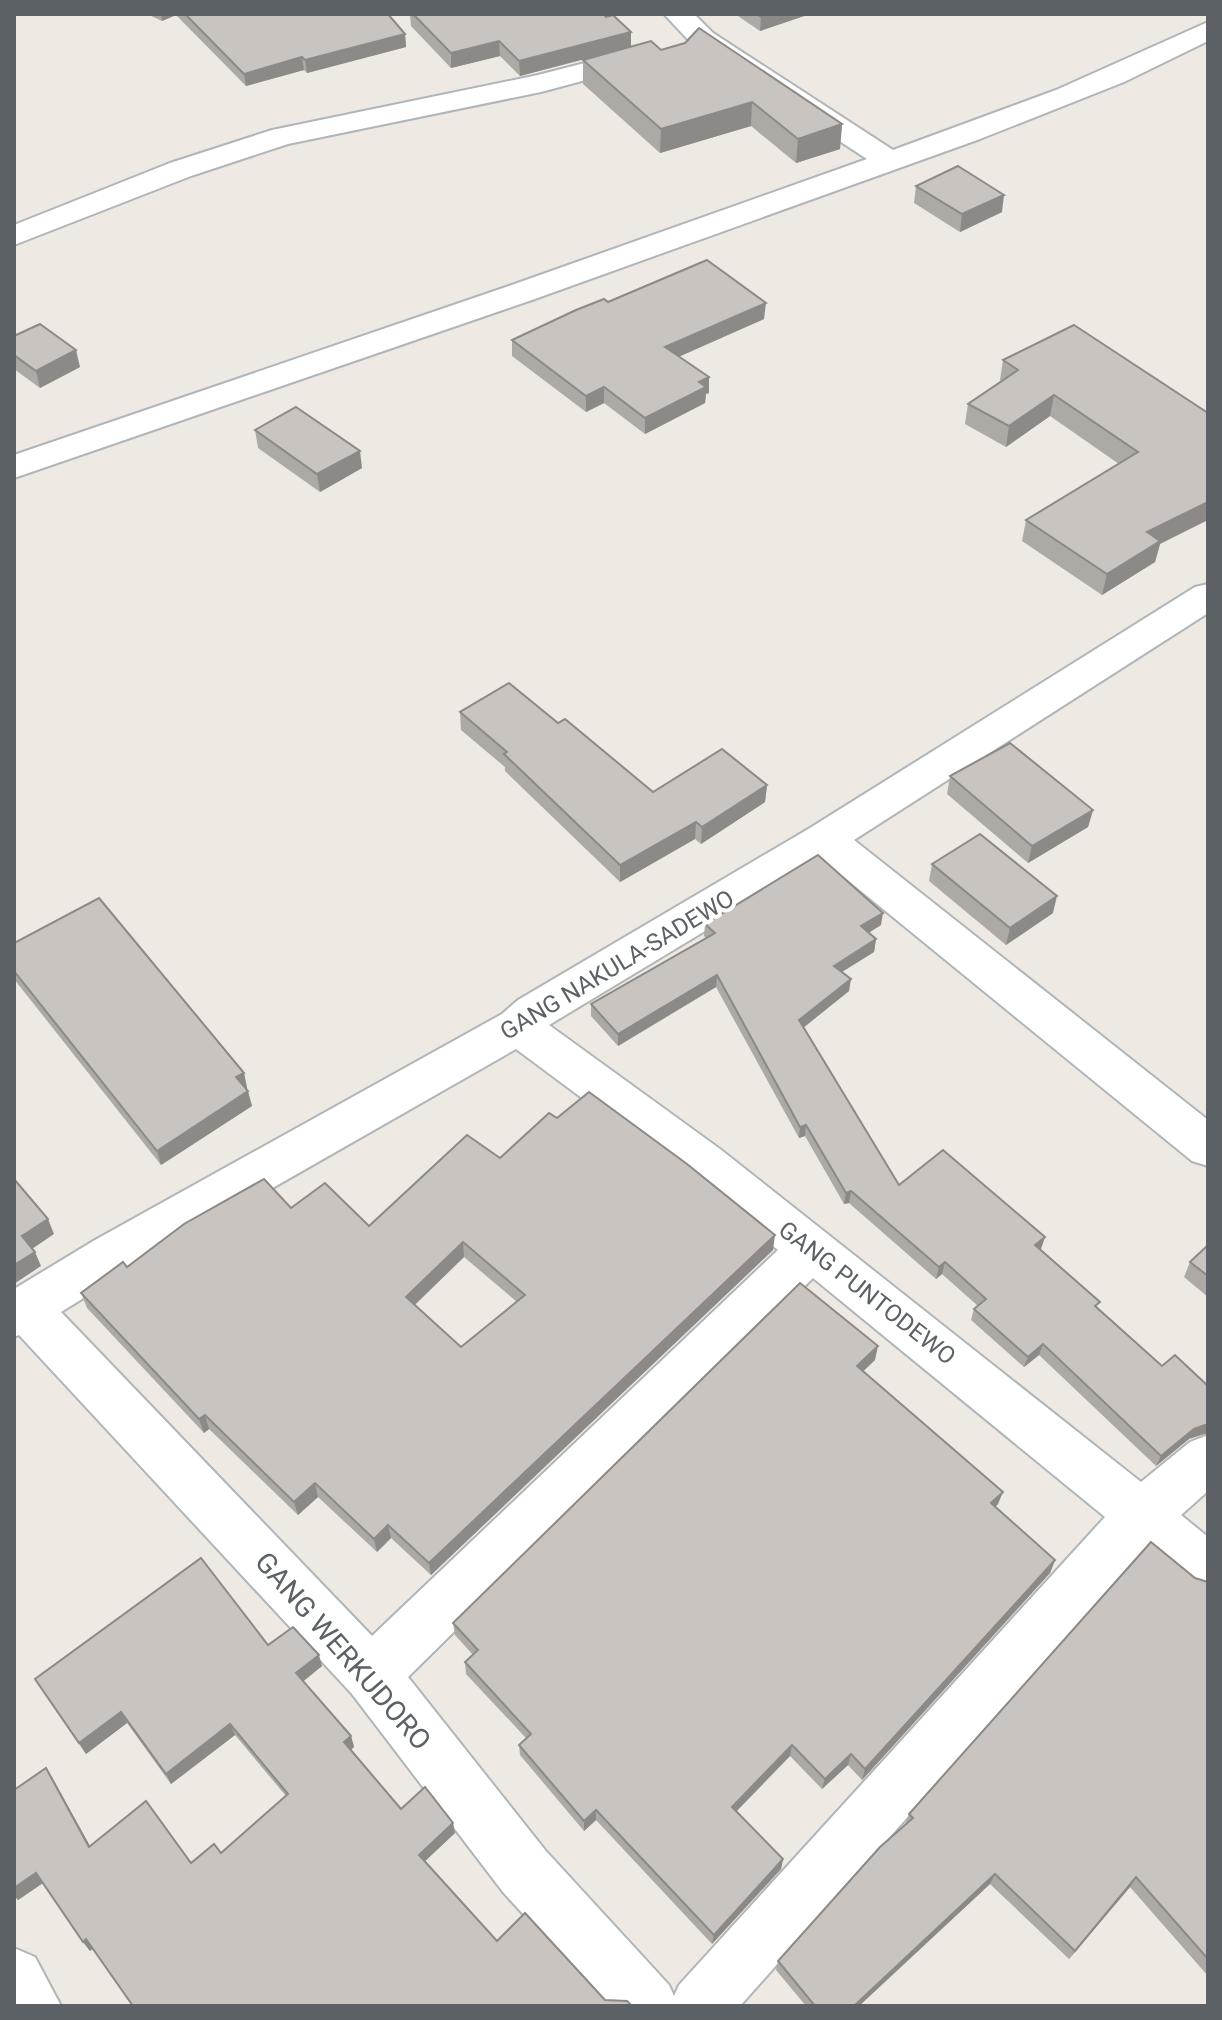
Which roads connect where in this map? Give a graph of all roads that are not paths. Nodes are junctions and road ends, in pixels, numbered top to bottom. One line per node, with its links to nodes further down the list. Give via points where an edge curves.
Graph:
1 (678, 14): 3 (street)
2 (1208, 30): 4 (street, via 1069,97)
3 (703, 39): 4 (street); 5 (street, via 568,76 243,147)
4 (889, 160): 6 (street)
5 (14, 236)
6 (14, 467)
7 (1208, 596): 8 (street, GANG NAKULA-SADEWO)
8 (825, 839): 9 (street, GANG NAKULA-SADEWO); 10 (street)
9 (518, 1026): 11 (street, GANG PUNTODEWO, via 704,1163); 12 (street, GANG NAKULA-SADEWO)
10 (1208, 1147)
11 (810, 1250): 14 (street, GANG PUNTODEWO); 16 (street)
12 (20, 1311): 16 (street, GANG WERKUDORO)
13 (1208, 1459): 14 (street)
14 (1143, 1514): 15 (street, GANG PUNTODEWO); 20 (street)
15 (1208, 1570)
16 (371, 1675): 19 (street, GANG WERKUDORO, via 524,1871)
17 (14, 1978): 18 (street)
18 (31, 2006)
19 (648, 2006)
20 (700, 2006)

